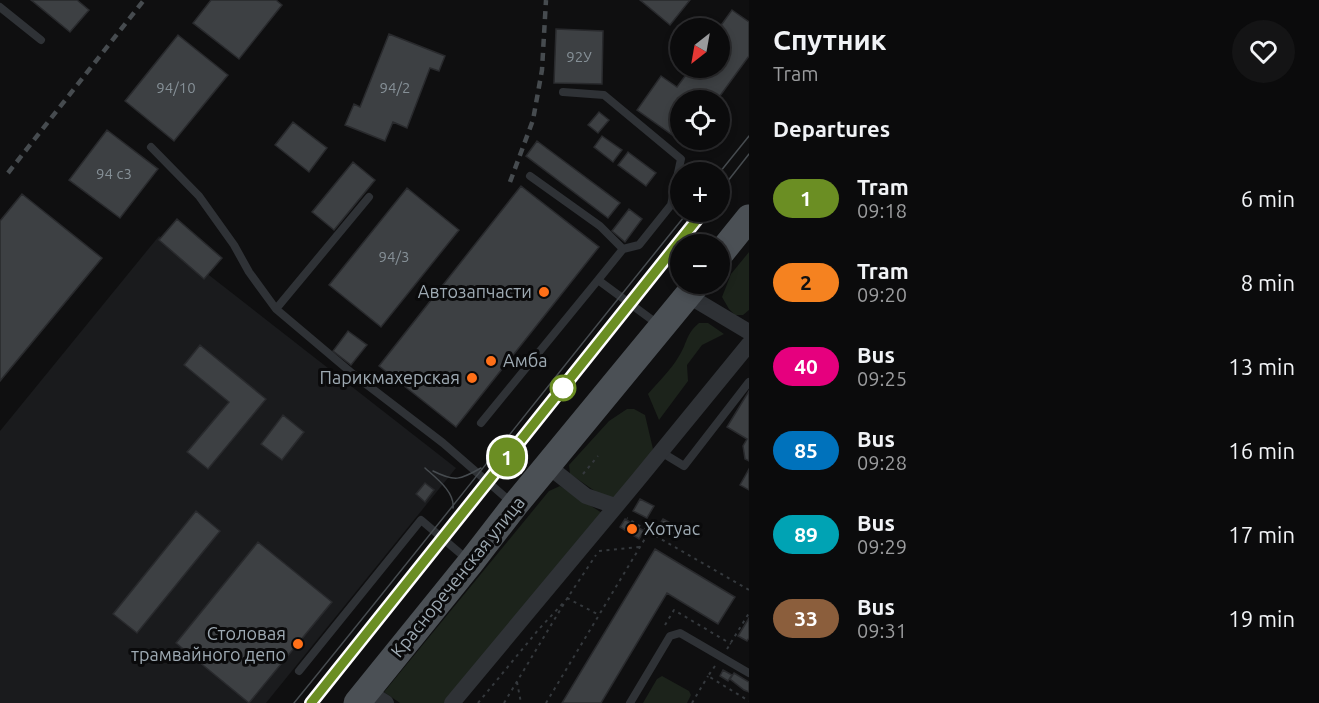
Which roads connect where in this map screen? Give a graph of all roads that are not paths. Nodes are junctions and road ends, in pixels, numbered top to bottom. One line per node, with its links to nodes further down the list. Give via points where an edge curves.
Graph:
1 (0, 7): 2 (lane)
2 (41, 40)
3 (563, 92): 9 (lane, via 604,95 681,159 671,205 639,245)
4 (151, 147): 13 (lane, via 199,196)
5 (530, 176): 9 (lane, via 600,226)
6 (369, 197): 13 (lane)
7 (749, 218): 8 (main road)
8 (730, 242)
9 (623, 249): 10 (lane)
10 (598, 280): 14 (lane); 18 (lane)
11 (689, 294): 14 (main road, Краснореченская улица)
12 (697, 294): 15 (street)
13 (276, 309): 21 (lane)
14 (662, 327): 20 (main road, Краснореченская улица)
15 (749, 332)
16 (749, 344): 19 (street)
17 (749, 382): 19 (lane, via 684,466)
18 (481, 423)
19 (661, 452): 22 (street)
20 (548, 466): 21 (main road, Краснореченская улица); 22 (street, via 586,496)
21 (515, 505): 23 (main road, Краснореченская улица)
22 (620, 511): 27 (street)
23 (471, 562): 24 (lane, via 421,520); 26 (main road, Краснореченская улица)
24 (299, 671)
25 (749, 673): 28 (lane, via 680,633 670,636)
26 (370, 699)
27 (452, 703)
28 (630, 703)

